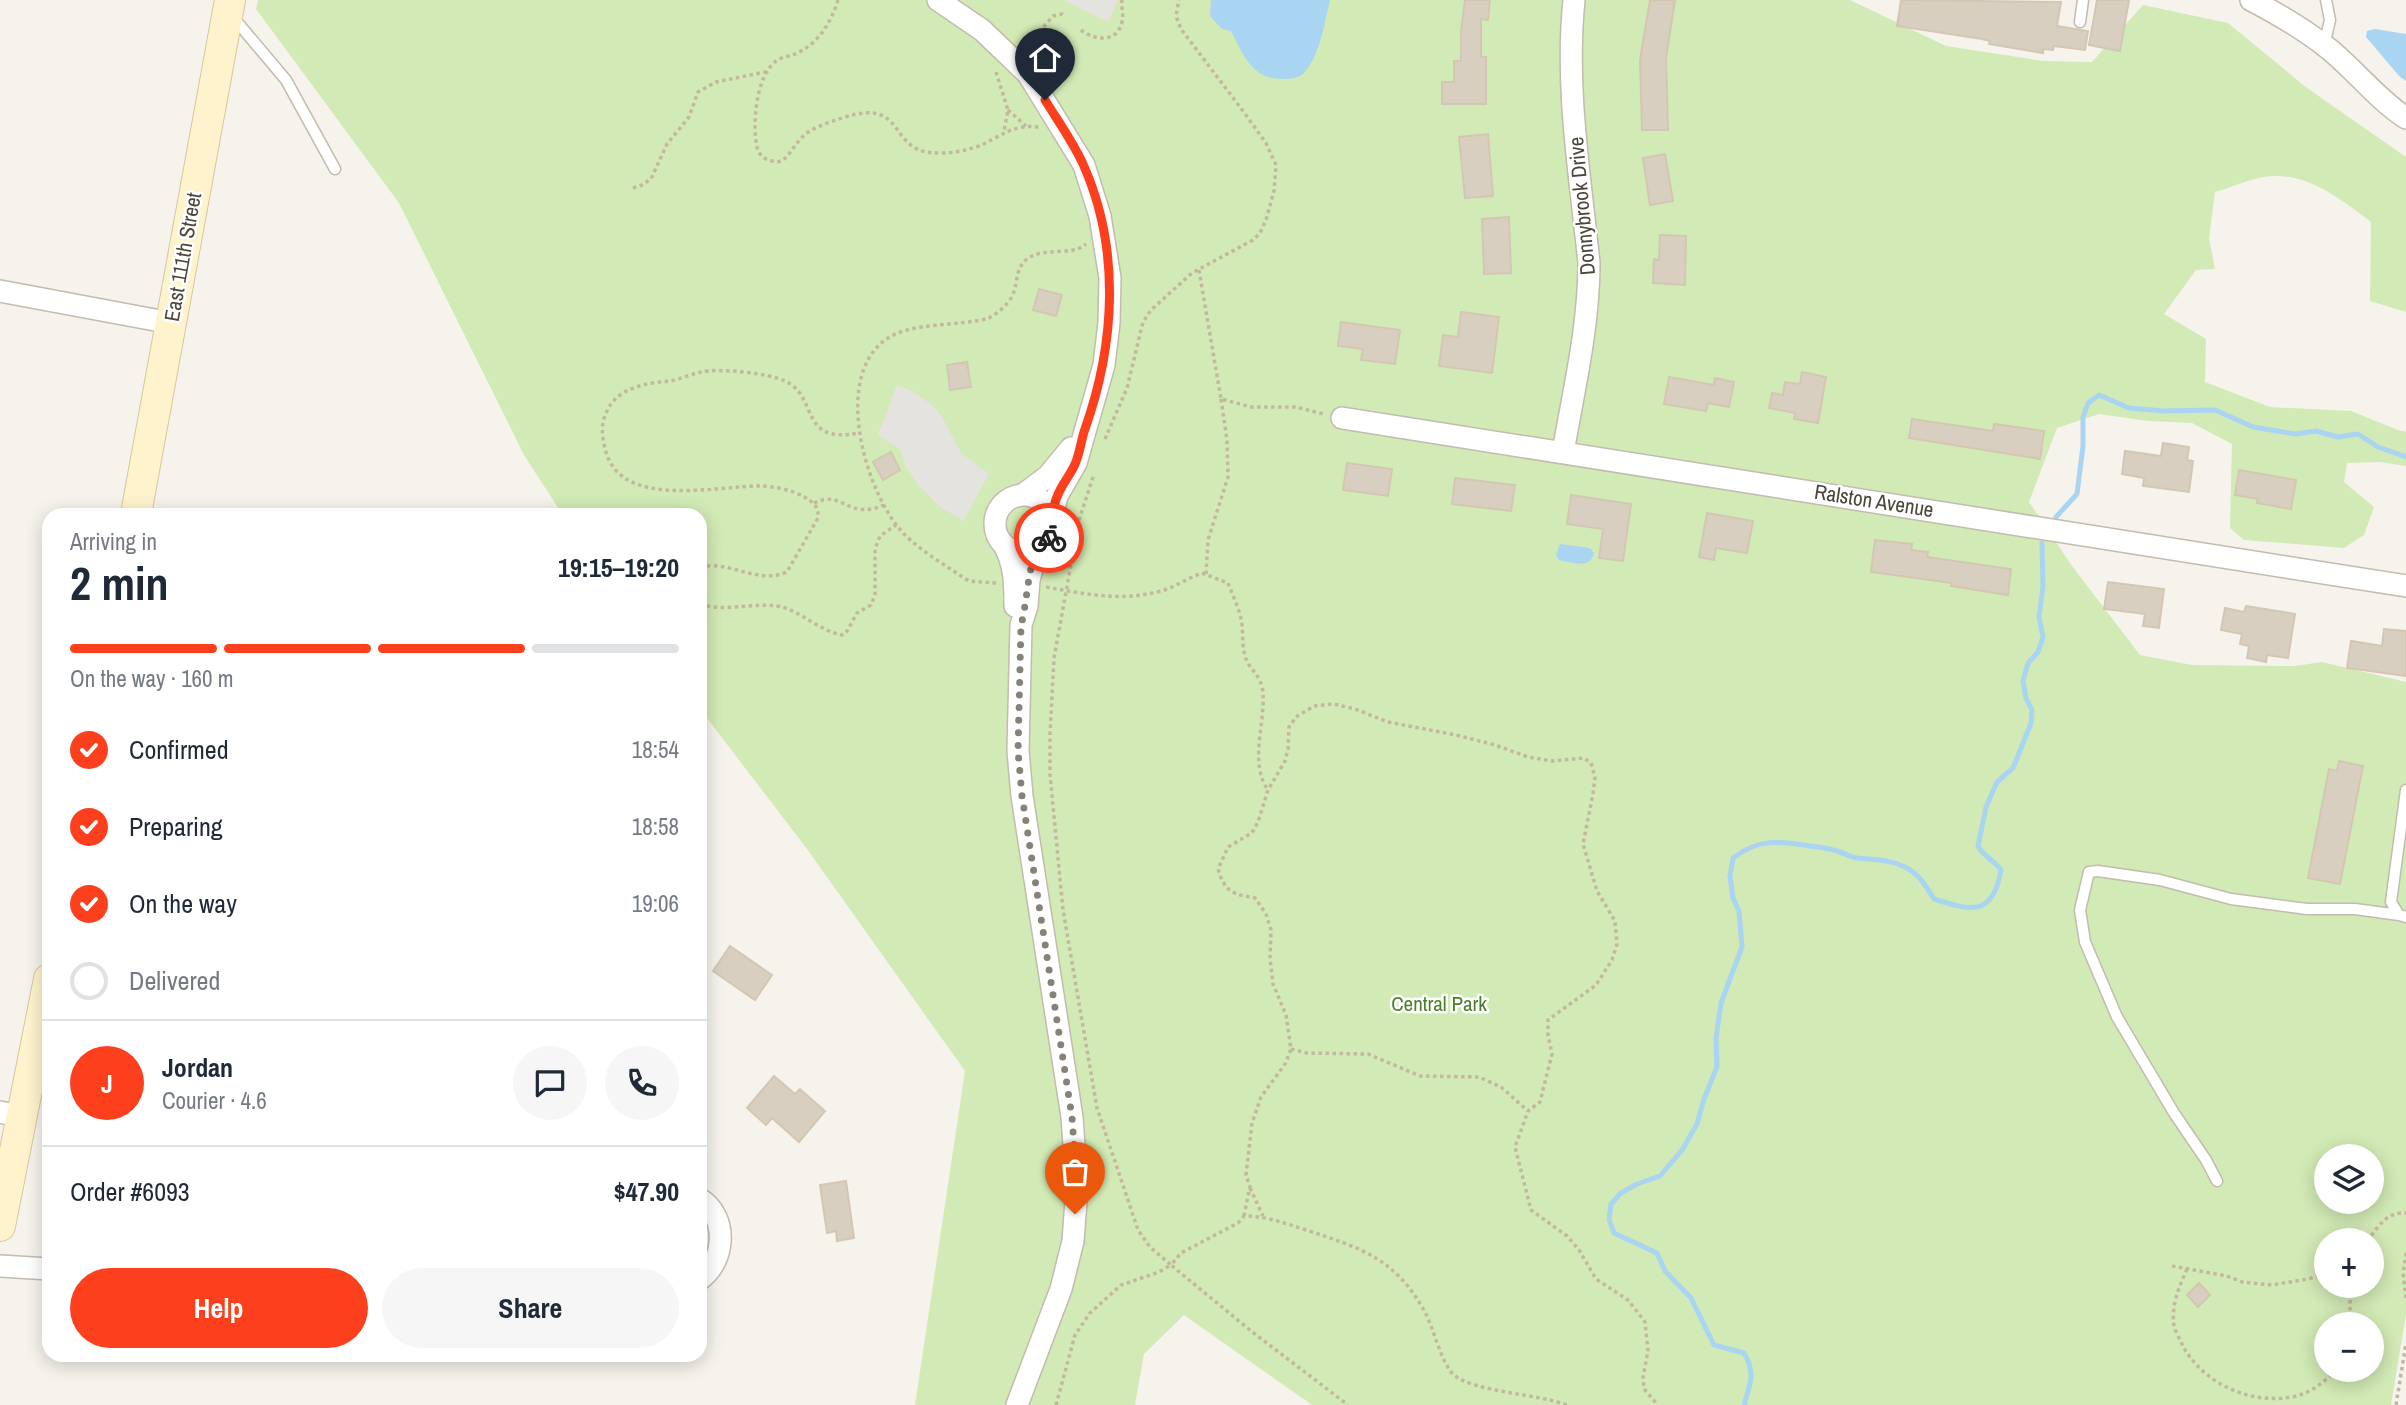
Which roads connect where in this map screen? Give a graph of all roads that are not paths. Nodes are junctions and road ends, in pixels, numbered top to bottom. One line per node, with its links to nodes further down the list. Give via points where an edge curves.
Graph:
1 (938, 0): 14 (street, via 982,30 1028,74 1084,165 1100,216 1110,278 1104,365)
2 (1574, 0): 15 (street, Donnybrook Drive, via 1572,100 1589,289)
3 (2083, 0): 7 (lane)
4 (2329, 1): 8 (lane)
5 (2262, 2): 8 (street)
6 (229, 6): 10 (lane, via 286,80); 12 (main road, East 111th Street)
7 (2080, 22)
8 (2324, 46): 9 (street)
9 (2406, 118)
10 (335, 169)
11 (0, 291): 12 (street)
12 (171, 323): 17 (main road, East 111th Street)
13 (1342, 418): 15 (street, Ralston Avenue)
14 (1082, 437): 16 (street, via 1048,476); 18 (street)
15 (1563, 452): 21 (street, Ralston Avenue)
16 (1024, 494): 18 (street, via 1045,504); 19 (street, via 1009,498 998,509 995,528)
17 (137, 508)
18 (1052, 518): 20 (street, via 1050,537)
19 (1004, 545): 20 (street, via 1020,553); 22 (street, via 1011,557)
20 (1037, 550): 22 (street)
21 (2406, 586)
22 (1021, 625): 33 (street, via 1018,751 1022,796 1072,1117 1077,1188 1073,1241 1061,1289)
23 (2406, 790): 24 (lane, via 2391,902)
24 (2402, 916): 27 (lane, via 2231,900 2160,880 2090,872 2080,910 2085,942 2117,1017)
25 (42, 1031): 26 (main road)
26 (11, 1114): 29 (main road)
27 (2217, 1181)
28 (707, 1204): 32 (street, via 721,1230)
29 (0, 1226)
30 (0, 1266): 31 (street)
31 (42, 1269)
32 (707, 1274)
33 (1017, 1405)

